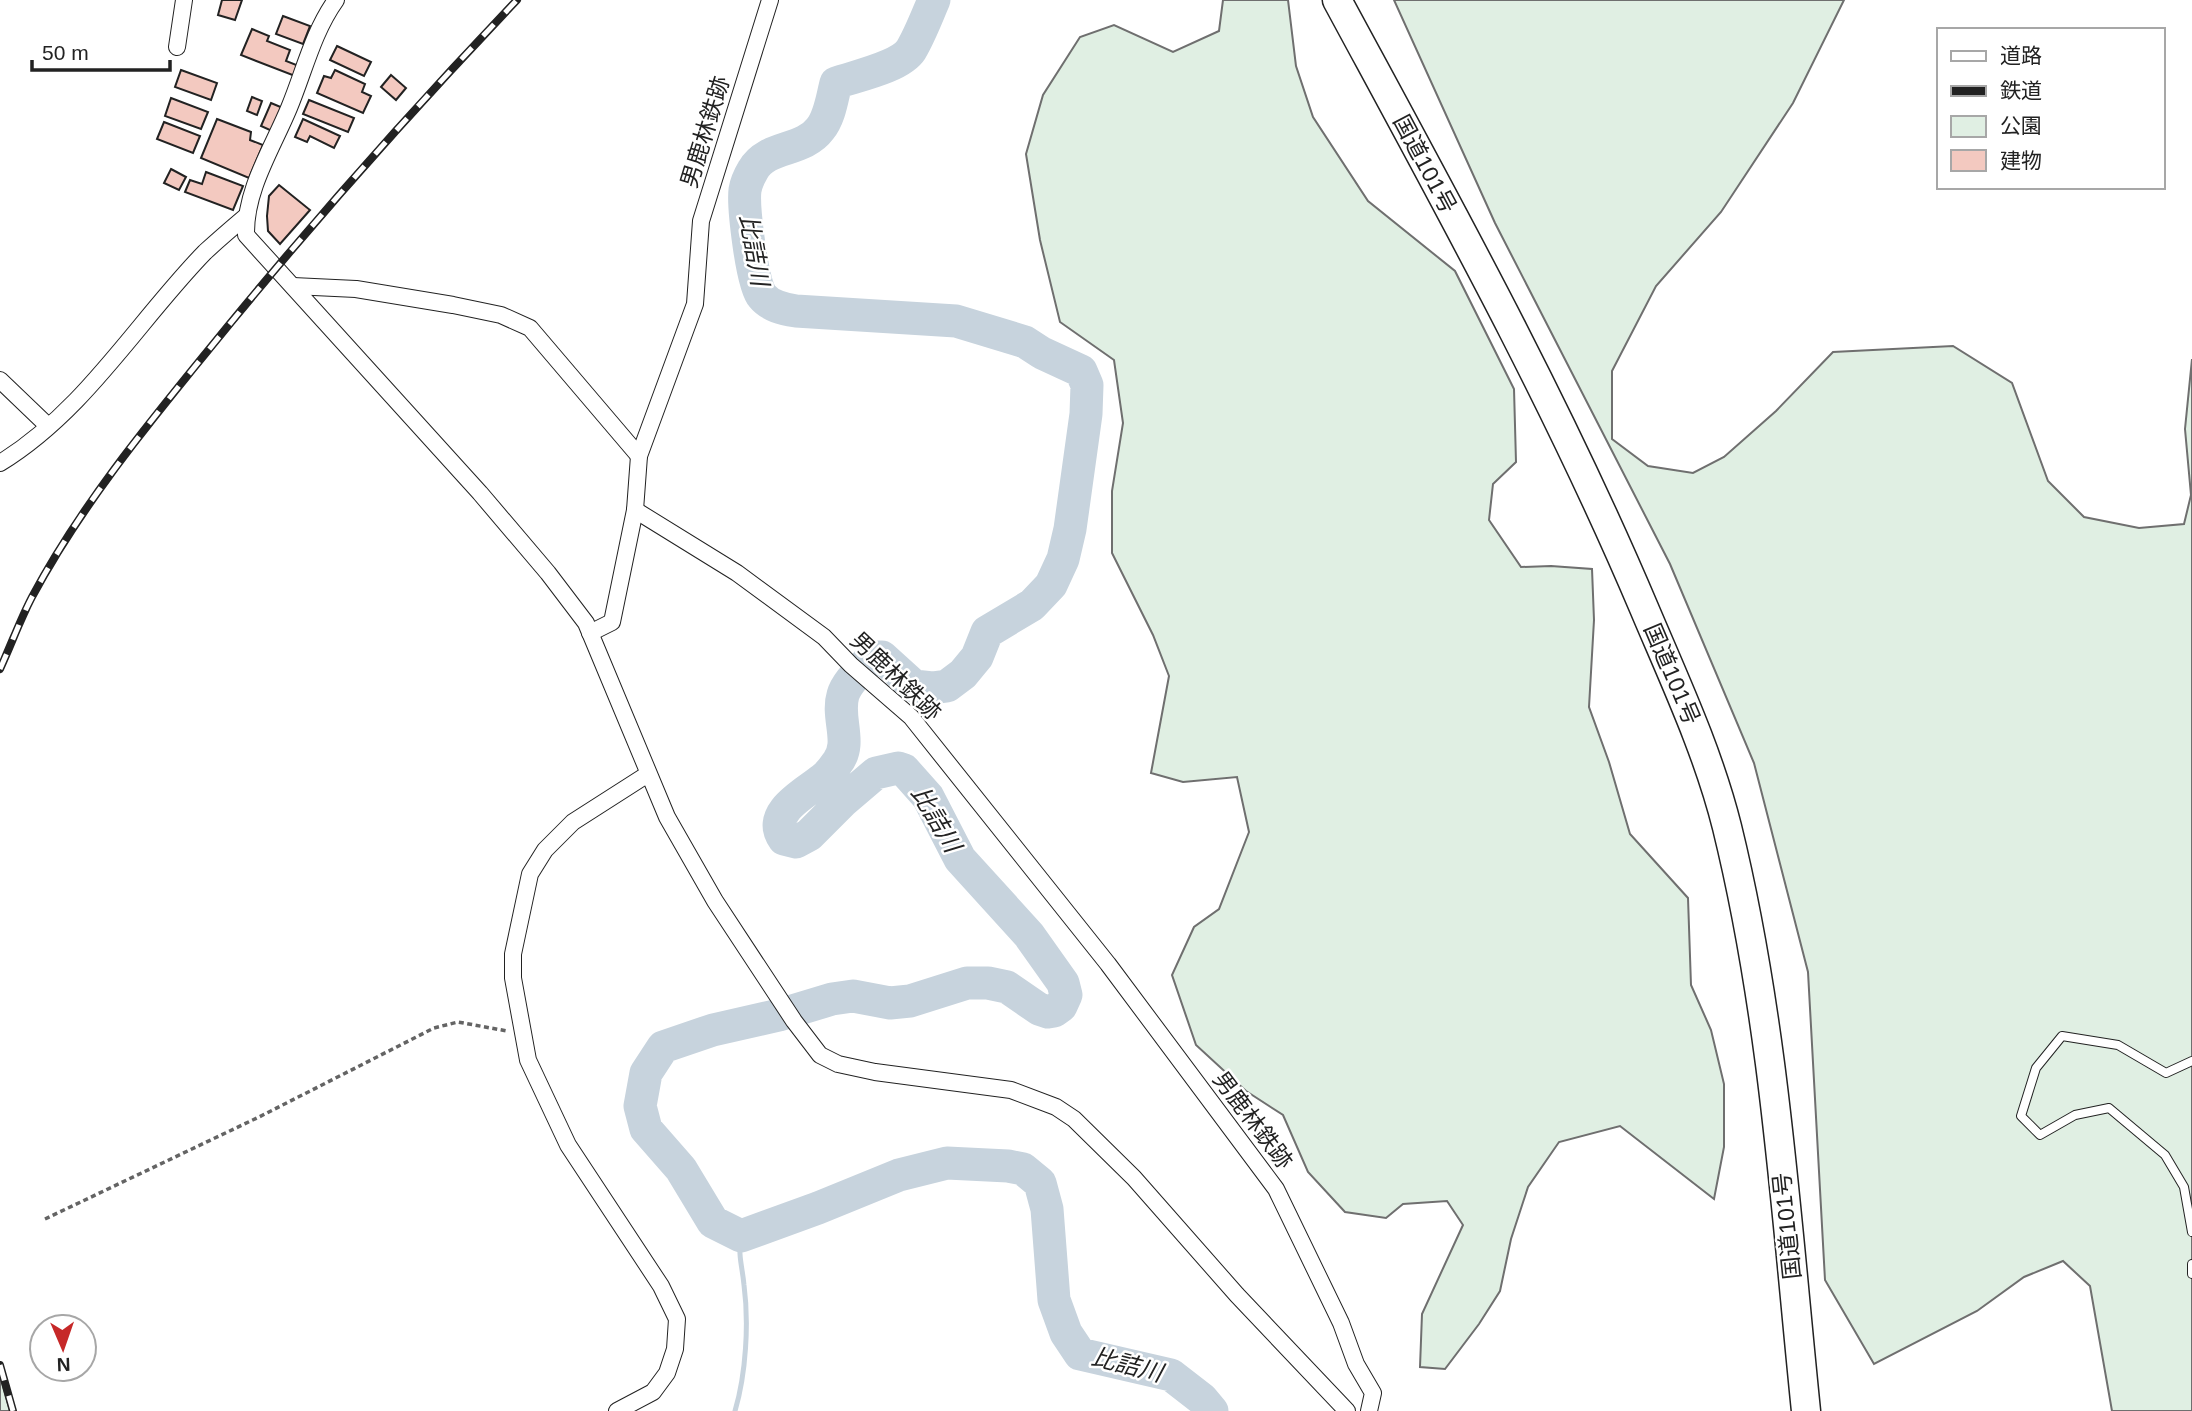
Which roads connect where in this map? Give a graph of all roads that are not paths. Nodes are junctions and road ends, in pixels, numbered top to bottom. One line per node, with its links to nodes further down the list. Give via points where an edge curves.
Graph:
1 (184, 0): 5 (street)
2 (336, 0): 6 (street, via 324,16)
3 (770, 0): 10 (street, 男鹿林鉄跡, via 701,221 695,304)
4 (1338, 0): 22 (highway, 国道101号, via 1512,324 1614,536 1698,734 1726,825 1770,1056)
5 (177, 47)
6 (245, 217): 7 (street, via 246,235); 9 (street, via 206,252 95,380)
7 (293, 285): 10 (street, via 356,289 453,305 500,315 530,328); 13 (street, via 481,493 548,573)
8 (0, 380): 9 (street)
9 (48, 426): 11 (street)
10 (639, 456): 12 (street, 男鹿林鉄跡)
11 (0, 463)
12 (635, 510): 13 (street, via 612,622); 21 (street, 男鹿林鉄跡, via 737,573 824,637 911,717 1108,964 1276,1189 1373,1393)
13 (590, 633): 14 (street)
14 (648, 774): 19 (street, via 573,822 545,850 530,874 513,954 528,1060 568,1144 661,1286 677,1319 667,1373 653,1392); 20 (street, via 715,901 820,1055 875,1072 1011,1090 1074,1119 1135,1178)
15 (2192, 1061): 16 (lane, via 2166,1073 2118,1045 2062,1036 2036,1069 2021,1116 2040,1135 2075,1115 2109,1108 2165,1155 2184,1187)
16 (2192, 1231)
17 (2192, 1264): 18 (lane)
18 (2192, 1274)
19 (617, 1411)
20 (1347, 1411)
21 (1369, 1411)
22 (1806, 1411)

